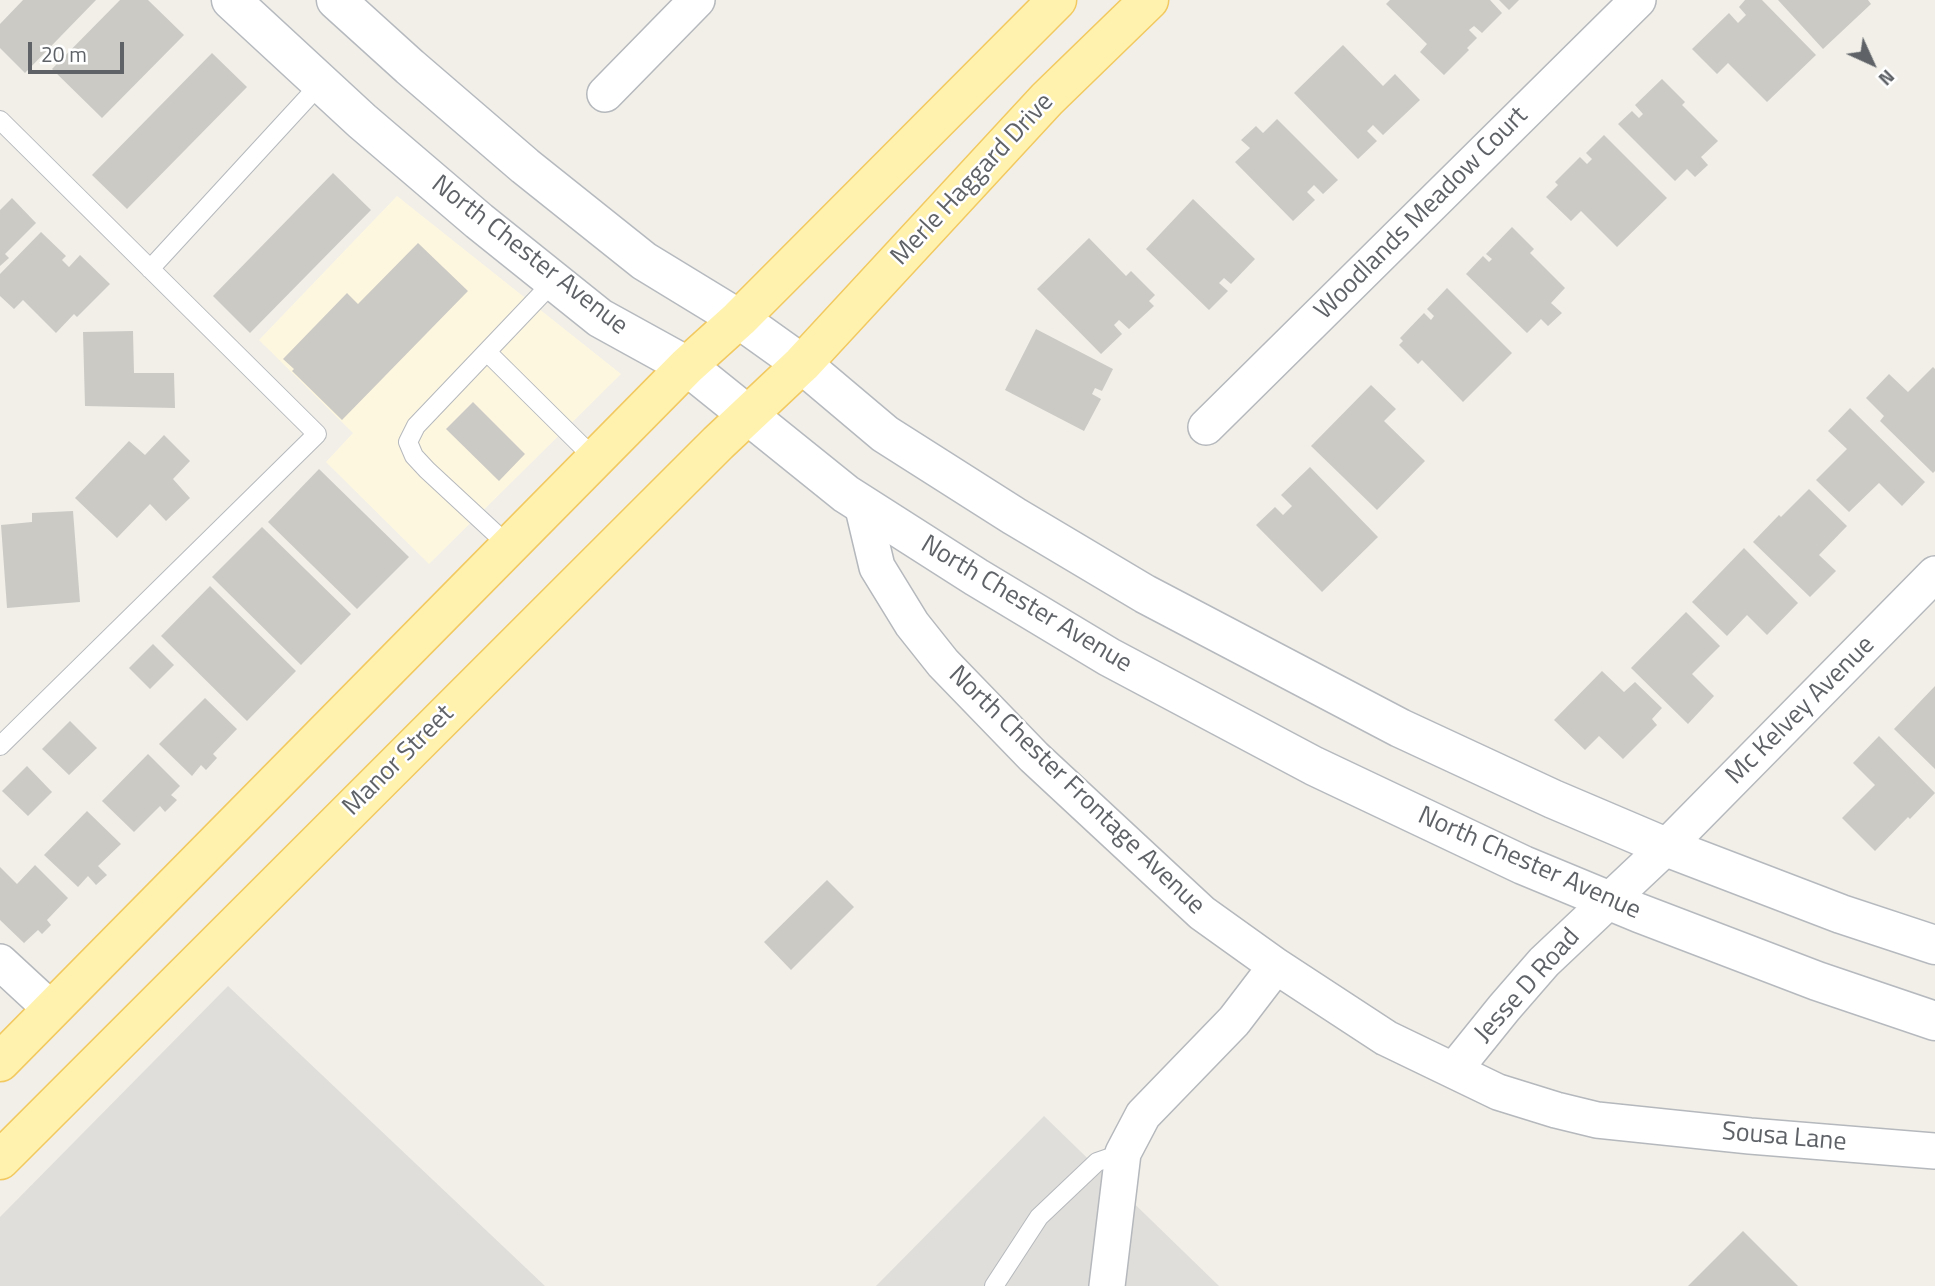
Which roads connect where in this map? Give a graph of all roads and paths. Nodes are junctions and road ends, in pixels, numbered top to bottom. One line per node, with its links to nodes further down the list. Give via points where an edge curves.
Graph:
1 (231, 0): 7 (main road, North Chester Avenue)
2 (336, 0): 12 (main road, via 525,166 633,253)
3 (696, 0): 8 (street)
4 (1057, 0): 12 (main road)
5 (1149, 0): 14 (main road, Merle Haggard Drive, via 1047,99)
6 (1639, 0): 17 (street, Woodlands Meadow Court)
7 (321, 83): 10 (lane); 11 (main road, North Chester Avenue)
8 (605, 94)
9 (0, 120): 10 (lane)
10 (149, 269): 22 (lane, via 317,434)
11 (554, 281): 13 (lane); 15 (main road, North Chester Avenue, via 600,318)
12 (739, 319): 14 (main road); 15 (main road)
13 (487, 352): 18 (lane); 20 (lane, via 416,426 408,442 427,470)
14 (802, 364): 16 (main road, Manor Street); 23 (main road, via 885,434 1145,594 1400,728)
15 (687, 366): 16 (main road, North Chester Avenue); 18 (main road)
16 (749, 415): 19 (main road, North Chester Avenue); 35 (main road, Manor Street)
17 (1206, 428)
18 (595, 459): 20 (main road)
19 (862, 504): 24 (main road, North Chester Avenue, via 1109,656 1314,766); 27 (street, North Chester Frontage Avenue, via 877,567 943,663 1138,856 1202,913)
20 (509, 546): 28 (main road)
21 (1935, 574): 23 (street, Mc Kelvey Avenue)
22 (0, 746)
23 (1666, 847): 24 (street, Jesse D Road); 25 (main road)
24 (1609, 901): 29 (main road, North Chester Avenue); 31 (street, Jesse D Road, via 1544,962)
25 (1935, 945)
26 (0, 962): 28 (street)
27 (1276, 967): 31 (street, North Chester Frontage Avenue, via 1385,1038); 34 (street, via 1234,1021 1143,1115)
28 (52, 1010): 30 (main road)
29 (1935, 1021)
30 (0, 1062)
31 (1454, 1070): 32 (street, North Chester Frontage Avenue, via 1498,1092 1556,1110)
32 (1632, 1124): 33 (street, Sousa Lane)
33 (1935, 1151)
34 (1123, 1153): 36 (lane, via 1097,1162 1039,1217); 37 (street)
35 (0, 1160)
36 (994, 1286)
37 (1108, 1286)

